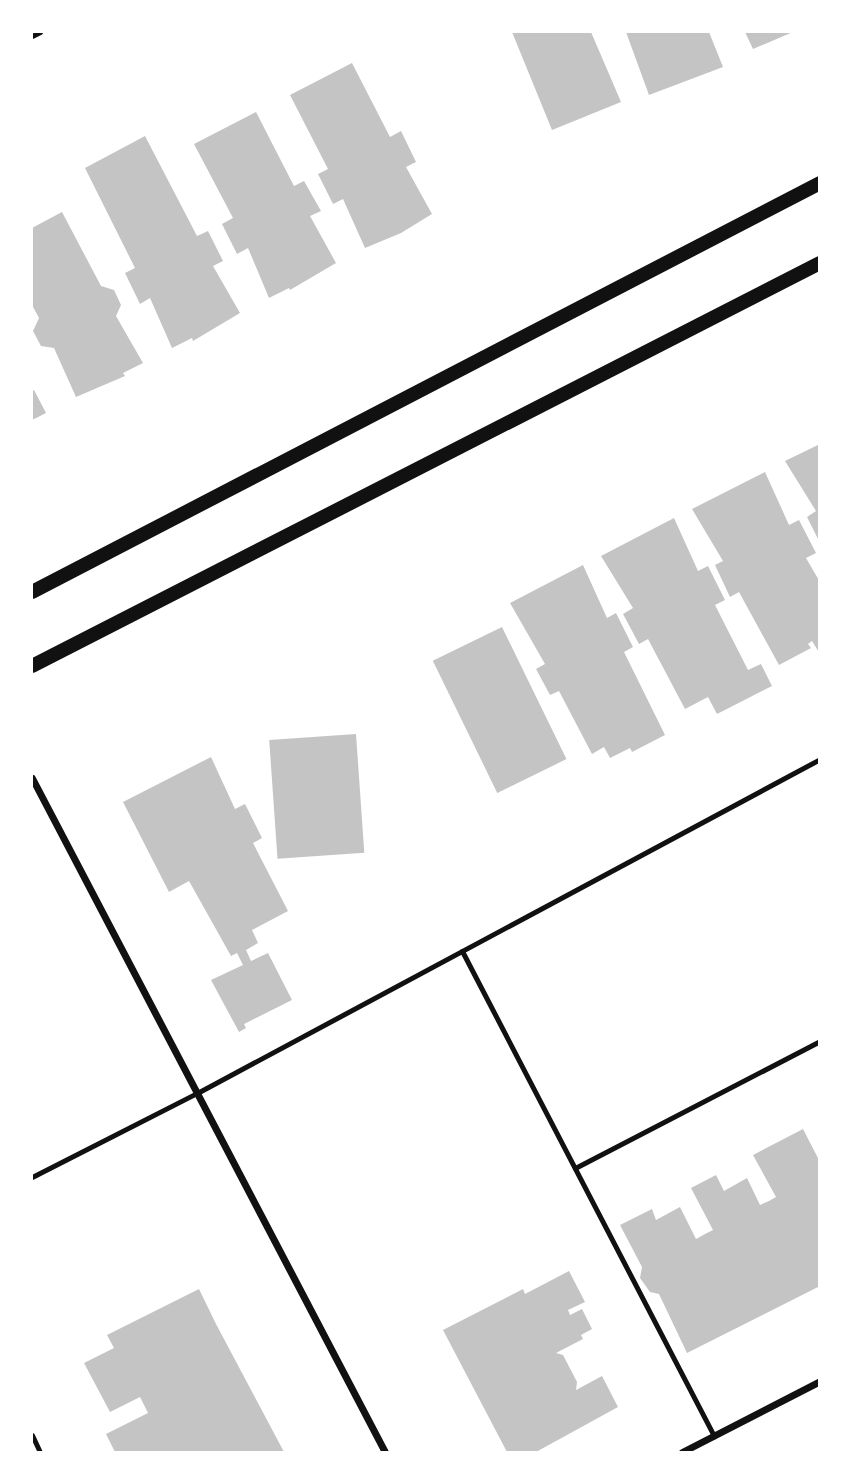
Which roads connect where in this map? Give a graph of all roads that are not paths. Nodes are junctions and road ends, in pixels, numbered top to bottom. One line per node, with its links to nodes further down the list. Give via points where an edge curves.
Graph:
1 (40, 32): 2 (lane)
2 (32, 36)
3 (820, 183): 5 (main road)
4 (820, 262): 6 (main road)
5 (32, 592)
6 (32, 666)
7 (820, 759): 9 (lane)
8 (32, 778): 11 (street)
9 (462, 951): 11 (lane); 12 (lane)
10 (820, 1041): 12 (lane)
11 (198, 1092): 13 (lane); 18 (street)
12 (575, 1168): 16 (lane)
13 (32, 1177)
14 (820, 1381): 16 (street)
15 (32, 1436): 17 (lane)
16 (714, 1436): 19 (street)
17 (40, 1452)
18 (385, 1452)
19 (682, 1452)

